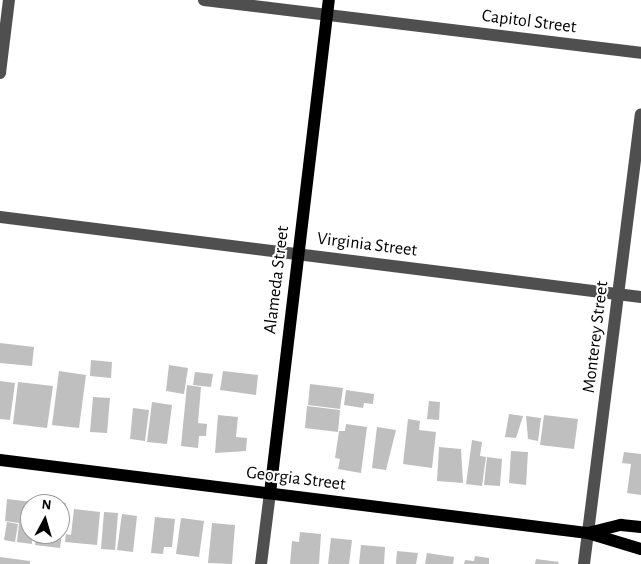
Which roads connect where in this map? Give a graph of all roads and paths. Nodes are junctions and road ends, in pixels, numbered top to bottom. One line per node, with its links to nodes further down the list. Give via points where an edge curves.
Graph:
1 (9, 0): 6 (street)
2 (204, 0): 4 (street, Capitol Street)
3 (329, 0): 4 (main road, Alameda Street)
4 (327, 16): 5 (street, Capitol Street); 9 (main road, Alameda Street)
5 (641, 53)
6 (0, 73)
7 (641, 115): 10 (street, Monterey Street)
8 (0, 217): 9 (street, Virginia Street)
9 (298, 254): 10 (street, Virginia Street); 13 (main road, Alameda Street)
10 (619, 294): 11 (street, Virginia Street); 15 (street, Monterey Street)
11 (641, 297)
12 (0, 460): 13 (main road, Georgia Street)
13 (270, 493): 15 (main road, Georgia Street); 17 (street, Alameda Street)
14 (641, 527): 15 (main road, Georgia Street, via 621,525)
15 (588, 533): 16 (main road, Georgia Street); 18 (street, Monterey Street)
16 (641, 549)
17 (261, 564)
18 (584, 564)

